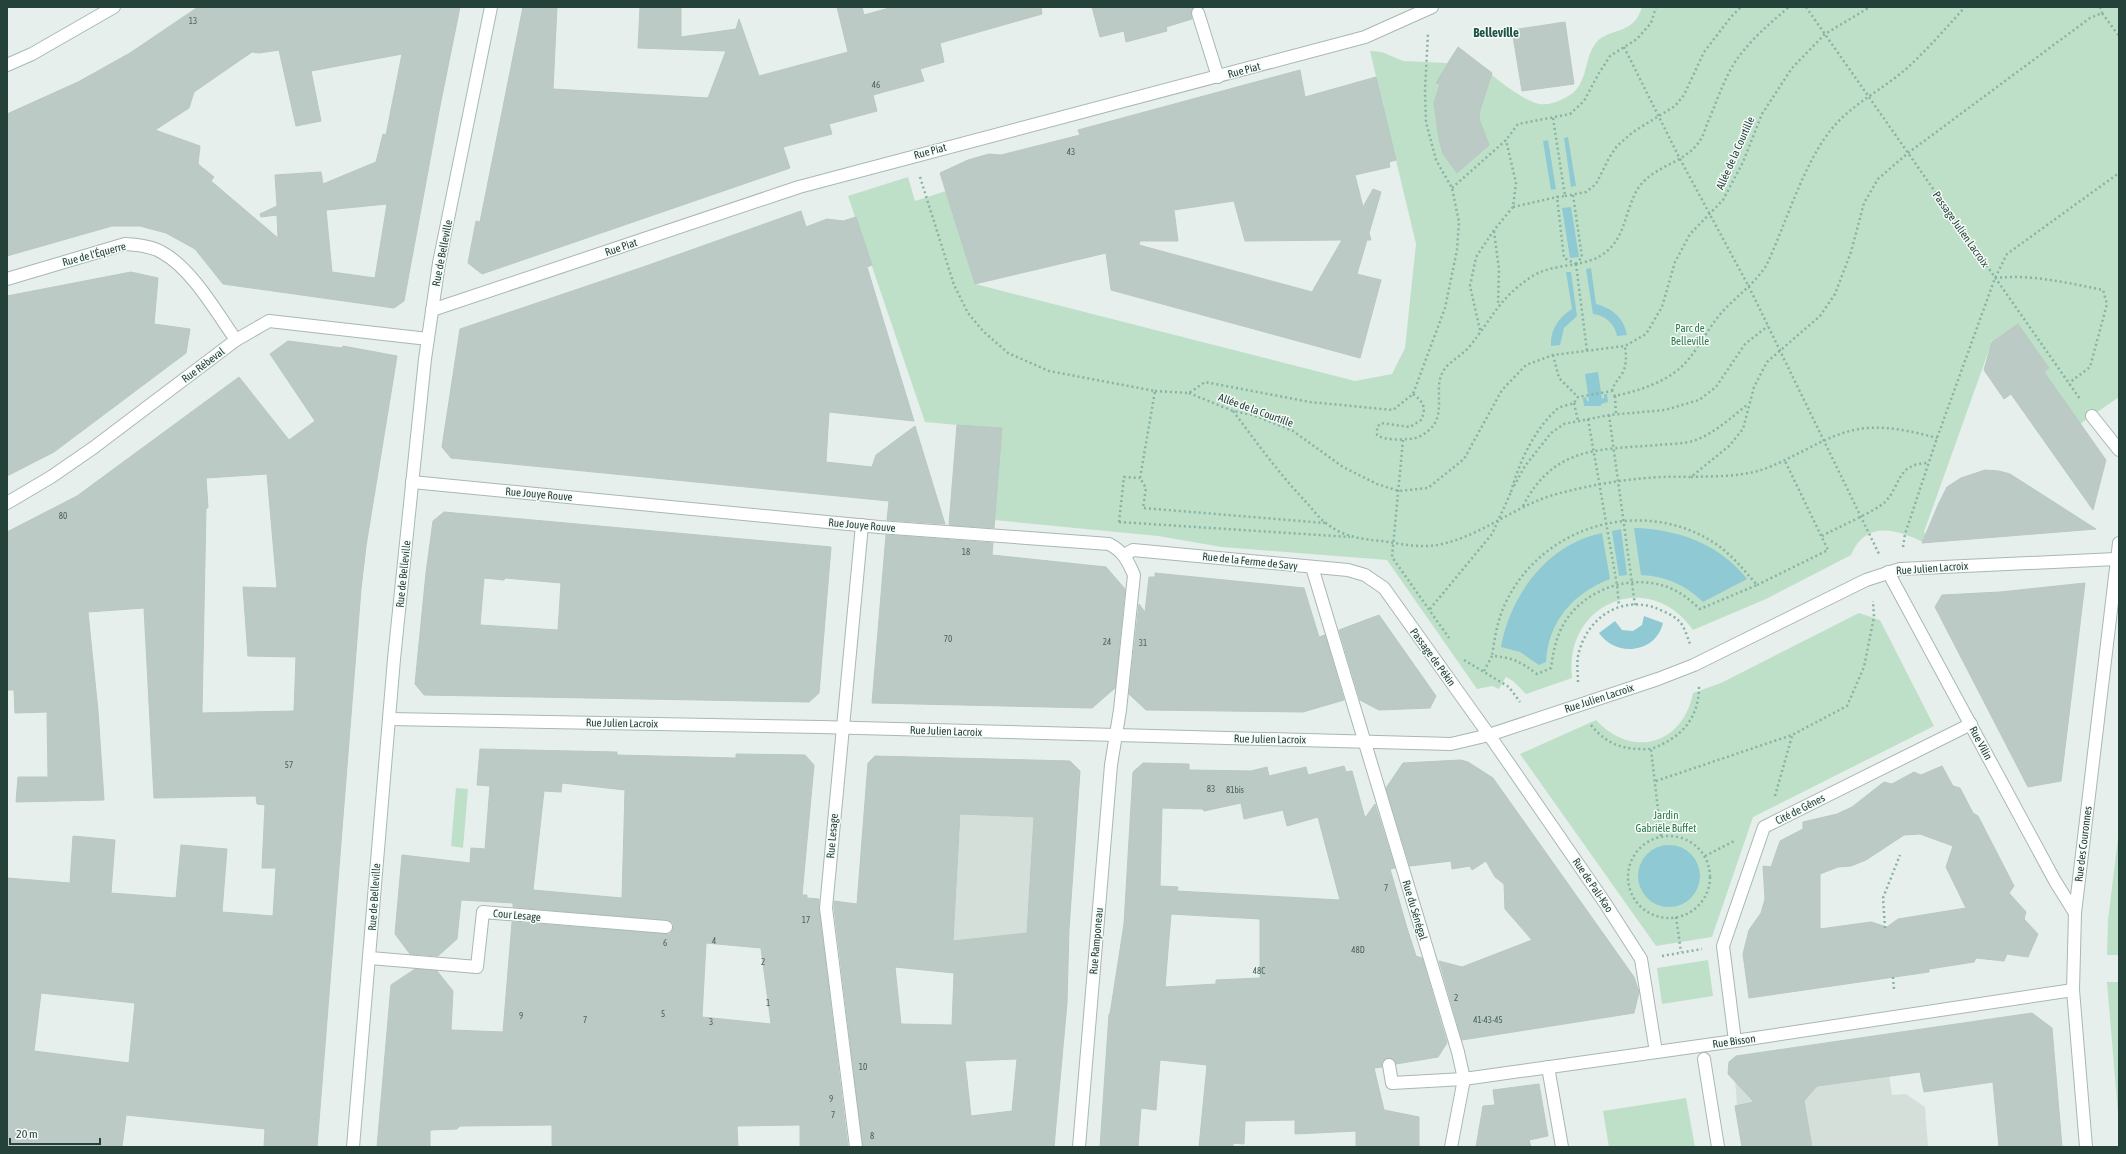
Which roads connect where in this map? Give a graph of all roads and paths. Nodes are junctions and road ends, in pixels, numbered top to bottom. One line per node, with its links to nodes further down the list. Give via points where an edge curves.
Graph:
1 (114, 7): 17 (street, via 32,54)
2 (491, 7): 39 (street, Rue de Belleville, via 439,263)
3 (1432, 7): 18 (street, Rue Piat, via 1365,37)
4 (1656, 7): 16 (path, via 1651,23)
5 (1741, 7): 20 (path, via 1704,52 1684,95 1675,106)
6 (1789, 7): 24 (path, via 1757,35 1735,63 1699,142)
7 (1806, 7): 14 (path, Passage Julien Lacroix)
8 (1870, 7): 14 (path, Allée de la Courtille)
9 (1965, 7): 19 (path, via 1905,69)
10 (2100, 7): 12 (path)
11 (1198, 13): 18 (street)
12 (2102, 13): 15 (path); 23 (path, via 2090,18)
13 (1428, 31): 27 (path, via 1426,122 1436,160)
14 (1825, 34): 19 (path, Passage Julien Lacroix); 32 (path, Allée de la Courtille, via 1792,68 1762,114 1734,181)
15 (2119, 36)
16 (1624, 47): 20 (path); 21 (path, via 1610,56 1584,101 1570,114)
17 (7, 65)
18 (1218, 77): 39 (street, Rue Piat, via 799,187)
19 (1868, 97): 23 (path, Passage Julien Lacroix); 37 (path, via 1830,130 1807,172 1766,266)
20 (1658, 115): 24 (path); 28 (path, via 1617,146 1608,158 1596,184 1586,192)
21 (1553, 118): 22 (path, via 1518,124); 29 (path)
22 (1506, 140): 27 (path); 31 (path, via 1516,183)
23 (1908, 153): 35 (path, Passage Julien Lacroix); 45 (path, via 1878,179 1864,203 1851,252 1834,294 1820,316)
24 (1680, 159): 32 (path); 34 (path, via 1659,169 1643,182 1614,244 1600,258)
25 (2119, 173): 35 (path, via 2007,254)
26 (920, 176): 49 (path, Allée de la Courtille, via 954,285 968,313 983,331 1008,353 1049,371)
27 (1452, 188): 52 (path, via 1459,222 1457,250 1445,308)
28 (1573, 195): 29 (path); 34 (path, via 1582,257)
29 (1564, 196): 30 (path)
30 (1557, 197): 31 (path); 34 (path, via 1564,258)
31 (1513, 207): 33 (path)
32 (1711, 215): 37 (path); 44 (path, Allée de la Courtille, via 1690,234 1675,262 1662,307 1646,334)
33 (1494, 230): 38 (path, via 1499,269); 41 (path, via 1476,257 1470,286)
34 (1576, 264): 38 (path, via 1556,267 1533,276 1515,288); 46 (path)
35 (1995, 278): 48 (path, Passage Julien Lacroix); 48 (path, via 2016,276 2104,290 2107,304 2090,367); 63 (path)
36 (7, 279): 43 (street, Rue de l'Équerre, via 125,244 144,246 162,252 182,266)
37 (1749, 287): 40 (path); 53 (path, via 1717,318 1687,361 1667,378 1640,390)
38 (1498, 306): 41 (path)
39 (432, 310): 42 (street, Rue de Belleville)
40 (1768, 326): 45 (path); 58 (path, via 1745,344 1716,387 1699,400 1665,410)
41 (1481, 331): 64 (path, via 1468,348 1442,371 1438,388 1440,413 1435,426 1424,435)
42 (428, 339): 43 (street, Rue Rébeval, via 269,321); 73 (street, Rue de Belleville)
43 (236, 340): 78 (street, Rue Rébeval, via 93,448)
44 (1625, 346): 46 (path, Allée de la Courtille); 50 (path, via 1626,360 1623,371)
45 (1779, 350): 56 (path, via 1768,362 1754,387); 65 (path)
46 (1587, 351): 47 (path, Allée de la Courtille)
47 (1553, 355): 54 (path, via 1559,378); 76 (path, Allée de la Courtille, via 1526,365 1502,390 1464,459 1428,488)
48 (2069, 383): 60 (path, Passage Julien Lacroix)
49 (1155, 391): 51 (path, Allée de la Courtille); 72 (path)
50 (1612, 391): 53 (path); 54 (path)
51 (1189, 393): 52 (path, via 1205,382 1310,402 1393,410); 57 (path, Allée de la Courtille)
52 (1413, 394): 64 (path, via 1421,399 1424,408 1421,420 1410,427 1381,423 1377,428 1377,435 1380,437)
53 (1615, 396): 58 (path)
54 (1578, 397): 55 (path)
55 (1574, 403): 62 (path); 77 (path, via 1558,408 1537,433 1517,471)
56 (1749, 404): 66 (path, via 1721,426 1693,441); 71 (path, via 1743,429 1729,446)
57 (1233, 412): 76 (path, Allée de la Courtille, via 1253,416 1294,431 1343,466 1377,484); 85 (path, via 1291,486)
58 (1616, 415): 59 (path)
59 (1610, 416): 61 (path); 66 (path)
60 (2092, 416): 67 (street)
61 (1588, 419): 62 (path); 68 (path)
62 (1578, 421): 77 (path, via 1564,424 1551,433 1525,466)
63 (1937, 438): 65 (path, via 1888,428 1858,429); 70 (path)
64 (1403, 440): 76 (path)
65 (1825, 441): 69 (path); 81 (path)
66 (1614, 447): 68 (path); 74 (path)
67 (2119, 450)
68 (1594, 451): 75 (path); 79 (path, via 1584,452 1547,472 1533,488)
69 (1785, 461): 71 (path, via 1759,471); 88 (path)
70 (1928, 463): 81 (path, via 1917,463 1904,472 1885,502); 92 (path, via 1905,534)
71 (1691, 477): 74 (path, via 1673,476)
72 (1140, 478): 80 (path, via 1124,477); 85 (path, via 1146,488 1143,508)
73 (412, 482): 87 (street, Rue Jouye Rouve); 112 (street, Rue de Belleville)
74 (1619, 482): 75 (path); 83 (path)
75 (1599, 485): 79 (path, via 1552,496); 86 (path)
76 (1399, 491): 90 (path)
77 (1511, 492): 82 (path)
78 (7, 503)
79 (1523, 507): 82 (path)
80 (1120, 512)
81 (1860, 516): 88 (path); 96 (path)
82 (1500, 518): 90 (path, via 1472,534 1442,544 1416,546); 104 (path, via 1492,534)
83 (1622, 520): 86 (path); 98 (path); 100 (path, via 1669,524 1699,534 1730,554)
84 (1119, 522): 89 (path)
85 (1326, 523): 89 (path)
86 (1606, 523): 99 (path); 106 (path, via 1585,529 1554,546 1526,571 1501,612)
87 (862, 525): 93 (street, Rue Jouye Rouve, via 1109,544 1118,548); 115 (street, Rue Lesage)
88 (1822, 536): 100 (path, via 1828,550)
89 (1350, 538): 90 (path)
90 (1394, 543): 104 (path, via 1392,557)
91 (2119, 543): 94 (street, Rue des Couronnes)
92 (1903, 550)
93 (1124, 555): 95 (street, Rue de la Ferme de Savy, via 1133,550); 118 (street, Rue Jouye Rouve, via 1134,575)
94 (2116, 559): 96 (street, Rue Julien Lacroix); 127 (street, Rue des Couronnes)
95 (1312, 567): 97 (street, Rue de la Ferme de Savy, via 1348,570); 119 (street)
96 (1888, 572): 108 (street, Rue Julien Lacroix, via 1866,580); 114 (street, Rue Vilin)
97 (1375, 581): 116 (street, Passage de Pékin, via 1384,588)
98 (1632, 582): 99 (path); 100 (path, via 1670,588 1700,609); 102 (path)
99 (1617, 584): 103 (path); 106 (path, via 1589,597 1571,613 1561,629 1551,668 1537,674 1523,663 1509,657)
100 (1756, 585)
101 (1872, 598): 117 (path, via 1874,617 1864,667 1847,706)
102 (1635, 605): 103 (path); 108 (path, via 1646,605 1662,610 1678,620 1690,645)
103 (1619, 606): 111 (path, via 1599,619 1585,636 1578,652)
104 (1430, 609): 105 (path)
105 (1440, 624)
106 (1492, 656): 109 (path)
107 (1464, 660): 109 (path)
108 (1694, 665): 111 (street, Rue Julien Lacroix); 120 (path, via 1699,682 1696,709 1687,726 1668,742)
109 (1484, 672): 110 (path)
110 (1516, 694)
111 (1582, 703): 116 (street, Rue Julien Lacroix)
112 (389, 719): 115 (street, Rue Julien Lacroix); 134 (street, Rue de Belleville)
113 (1590, 723): 120 (path, via 1598,734 1614,744 1630,749)
114 (1971, 724): 127 (street, Rue Vilin, via 2055,881); 138 (street, Cité de Gênes, via 1764,827 1723,946)
115 (842, 728): 118 (street, Rue Julien Lacroix); 145 (street, Rue Lesage, via 826,908)
116 (1489, 735): 119 (street, Rue Julien Lacroix, via 1451,744); 139 (street, Rue de Pali-Kao, via 1641,959)
117 (1792, 735): 121 (path); 122 (path)
118 (1115, 736): 119 (street, Rue Julien Lacroix); 146 (street, Rue Ramponeau)
119 (1364, 741): 143 (street, Rue du Sénégal)
120 (1651, 749): 121 (path)
121 (1656, 781): 123 (path)
122 (1775, 794)
123 (1661, 836): 125 (path, via 1640,847 1633,857 1628,880); 128 (path, via 1680,837 1697,846 1705,856 1710,869 1707,895 1689,913)
124 (1900, 855): 130 (path, via 1883,898)
125 (1631, 892): 126 (path); 128 (path, via 1636,902 1654,915)
126 (1625, 894)
127 (2075, 913): 137 (street, Rue des Couronnes)
128 (1676, 917): 132 (path)
129 (666, 927): 134 (street, Cour Lesage, via 483,912 477,967)
130 (1885, 928)
131 (1701, 950): 132 (path)
132 (1681, 952): 133 (path)
133 (1664, 955)
134 (370, 958): 144 (street, Rue de Belleville)
135 (1893, 977): 136 (path)
136 (1894, 989)
137 (2073, 990): 138 (street, Rue Bisson); 150 (street, Rue des Couronnes)
138 (1735, 1042): 139 (street, Rue Bisson)
139 (1656, 1052): 142 (street, Rue Bisson)
140 (1704, 1059): 149 (street)
141 (1389, 1065): 143 (street, Rue Bisson, via 1392,1083)
142 (1548, 1066): 143 (street, Rue Bisson); 148 (street)
143 (1464, 1079): 147 (street)
144 (353, 1147)
145 (856, 1147)
146 (1079, 1147)
147 (1451, 1147)
148 (1562, 1147)
149 (1718, 1147)
150 (2086, 1147)

